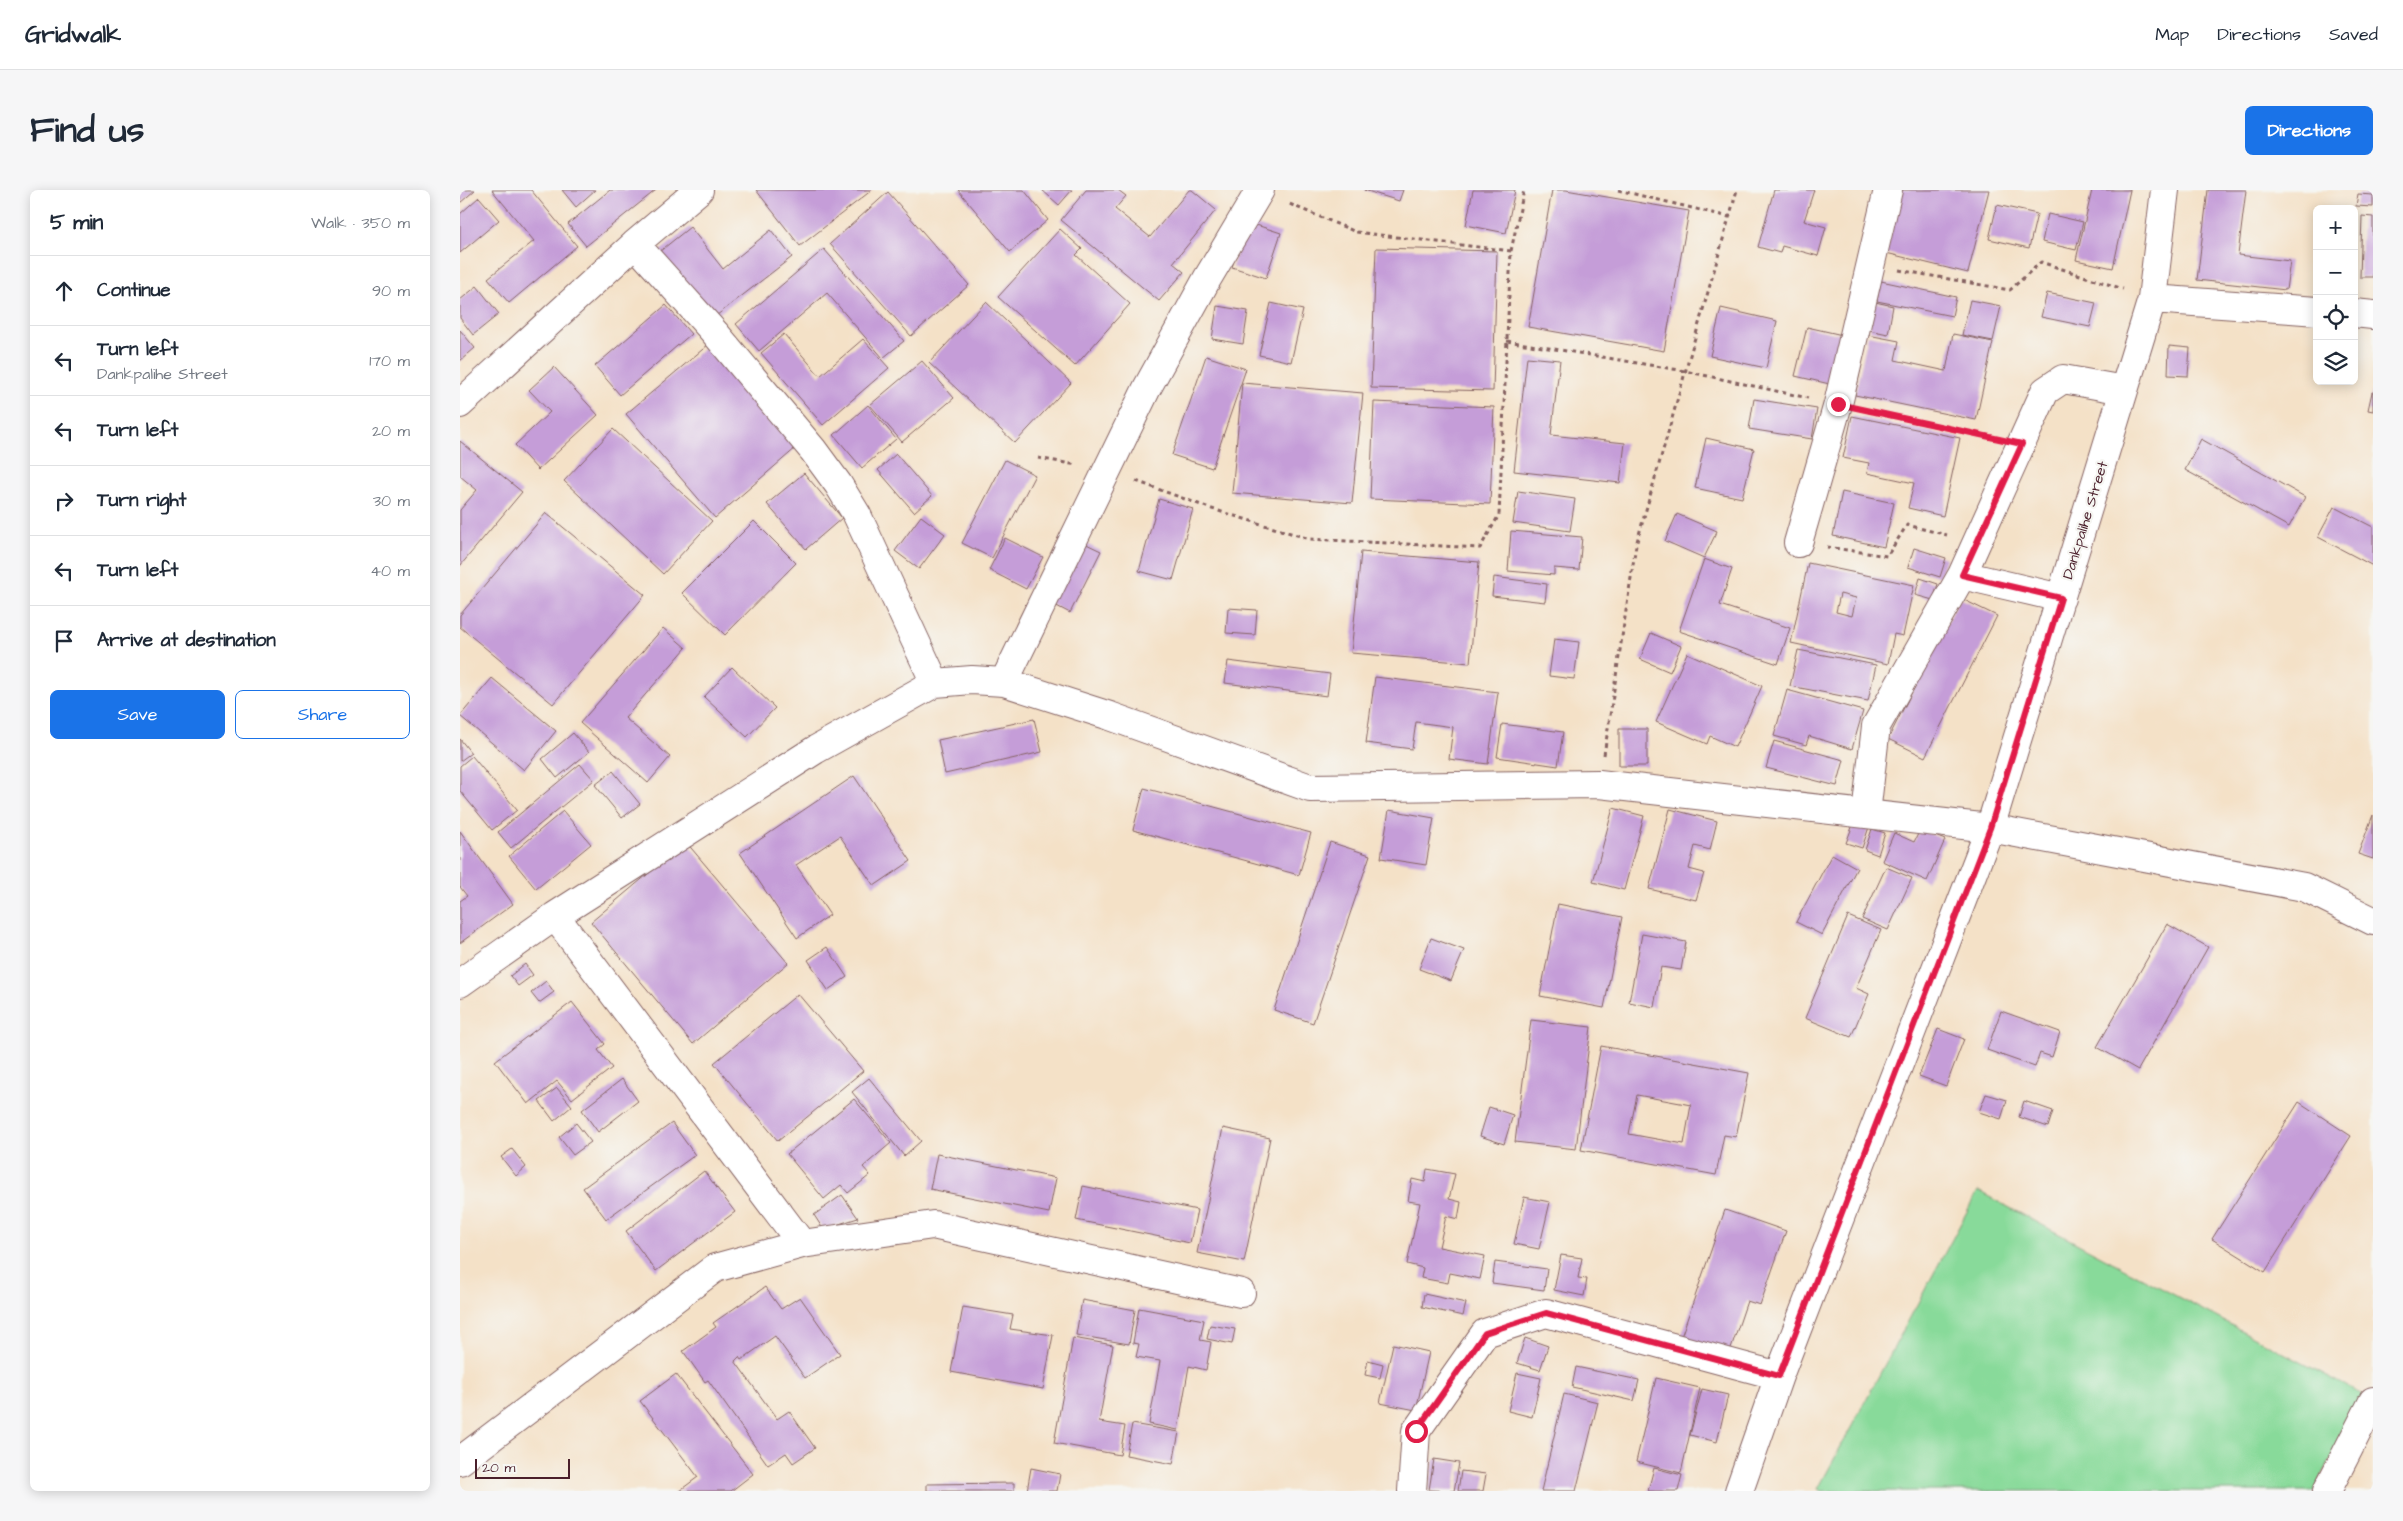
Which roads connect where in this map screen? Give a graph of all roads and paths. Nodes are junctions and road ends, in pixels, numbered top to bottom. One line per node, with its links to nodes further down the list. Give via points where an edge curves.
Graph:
1 (699, 190): 9 (street)
2 (1524, 190): 10 (path)
3 (1618, 190): 8 (path)
4 (1737, 190): 8 (path)
5 (1888, 190): 11 (street)
6 (2165, 190): 12 (street, Dankpalihe Street)
7 (1260, 191): 10 (path, via 1356,232); 23 (street, via 1147,388)
8 (1729, 217): 17 (path)
9 (635, 244): 19 (street); 29 (street, via 715,334 838,484 857,515)
10 (1511, 251): 16 (path)
11 (1869, 265): 12 (path, via 2010,290 2041,262); 20 (street)
12 (2152, 299): 13 (street); 18 (street, Dankpalihe Street)
13 (2313, 311)
14 (2358, 313): 15 (street)
15 (2373, 315)
16 (1506, 341): 17 (path); 23 (path, via 1499,514 1480,548 1310,539 1212,509)
17 (1685, 371): 20 (path); 30 (path, via 1636,545)
18 (2124, 390): 21 (street, via 2063,379 2045,391); 27 (street, Dankpalihe Street)
19 (460, 404)
20 (1838, 404): 21 (path); 25 (street)
21 (2022, 444): 24 (street)
22 (1038, 458): 23 (path)
23 (1106, 470): 28 (street)
24 (1977, 542): 25 (path, via 1907,525 1887,556); 26 (street)
25 (1798, 543)
26 (1962, 575): 27 (street); 31 (street, via 1876,726)
27 (2061, 598): 32 (street, Dankpalihe Street)
28 (1004, 682): 29 (street, via 972,680); 30 (street, via 1110,716 1310,788)
29 (935, 684): 33 (street, via 815,750)
30 (1600, 784): 31 (street)
31 (1866, 814): 32 (street)
32 (1990, 828): 34 (street, via 2304,886); 38 (street, Dankpalihe Street)
33 (556, 916): 35 (street); 36 (street)
34 (2373, 921)
35 (460, 983)
36 (802, 1244): 37 (street, via 933,1225); 40 (street, via 715,1268)
37 (1241, 1294)
38 (1779, 1376): 41 (street, via 1546,1313 1485,1333 1416,1431); 42 (street, Dankpalihe Street)
39 (2373, 1401): 43 (street)
40 (460, 1461)
41 (1412, 1491)
42 (1739, 1491)
43 (2327, 1491)

